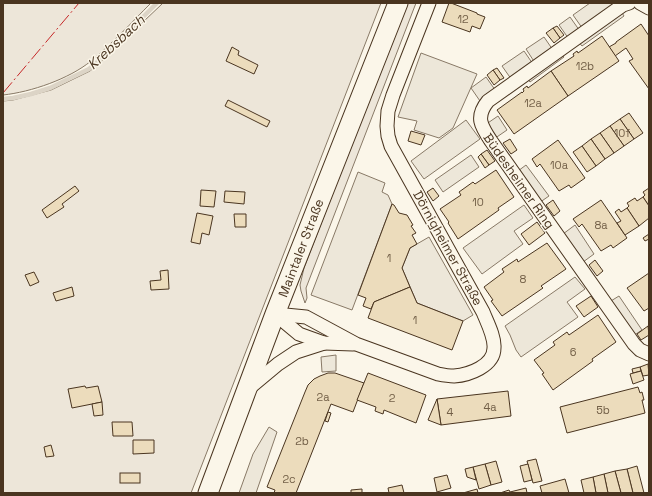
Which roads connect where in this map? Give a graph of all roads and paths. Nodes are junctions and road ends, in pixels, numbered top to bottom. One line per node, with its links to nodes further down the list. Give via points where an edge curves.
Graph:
1 (398, 3): 6 (main road, Maintaler Straße)
2 (429, 3): 8 (street, Dörnigheimer Straße, via 388,111 388,136 483,312 493,339 493,354 486,364 476,371 447,376)
3 (629, 3): 9 (street, Büdesheimer Ring, via 488,101 483,107 480,120 491,141 634,344)
4 (640, 3): 5 (street)
5 (649, 8)
6 (275, 314): 7 (street, Dörnigheimer Straße, via 299,334); 8 (street, Dörnigheimer Straße, via 306,317); 10 (main road, Maintaler Straße)
7 (324, 342): 8 (street, Dörnigheimer Straße); 10 (street, Dörnigheimer Straße, via 296,352)
8 (356, 344)
9 (649, 354)
10 (246, 391): 11 (main road, Maintaler Straße)
11 (208, 493)

